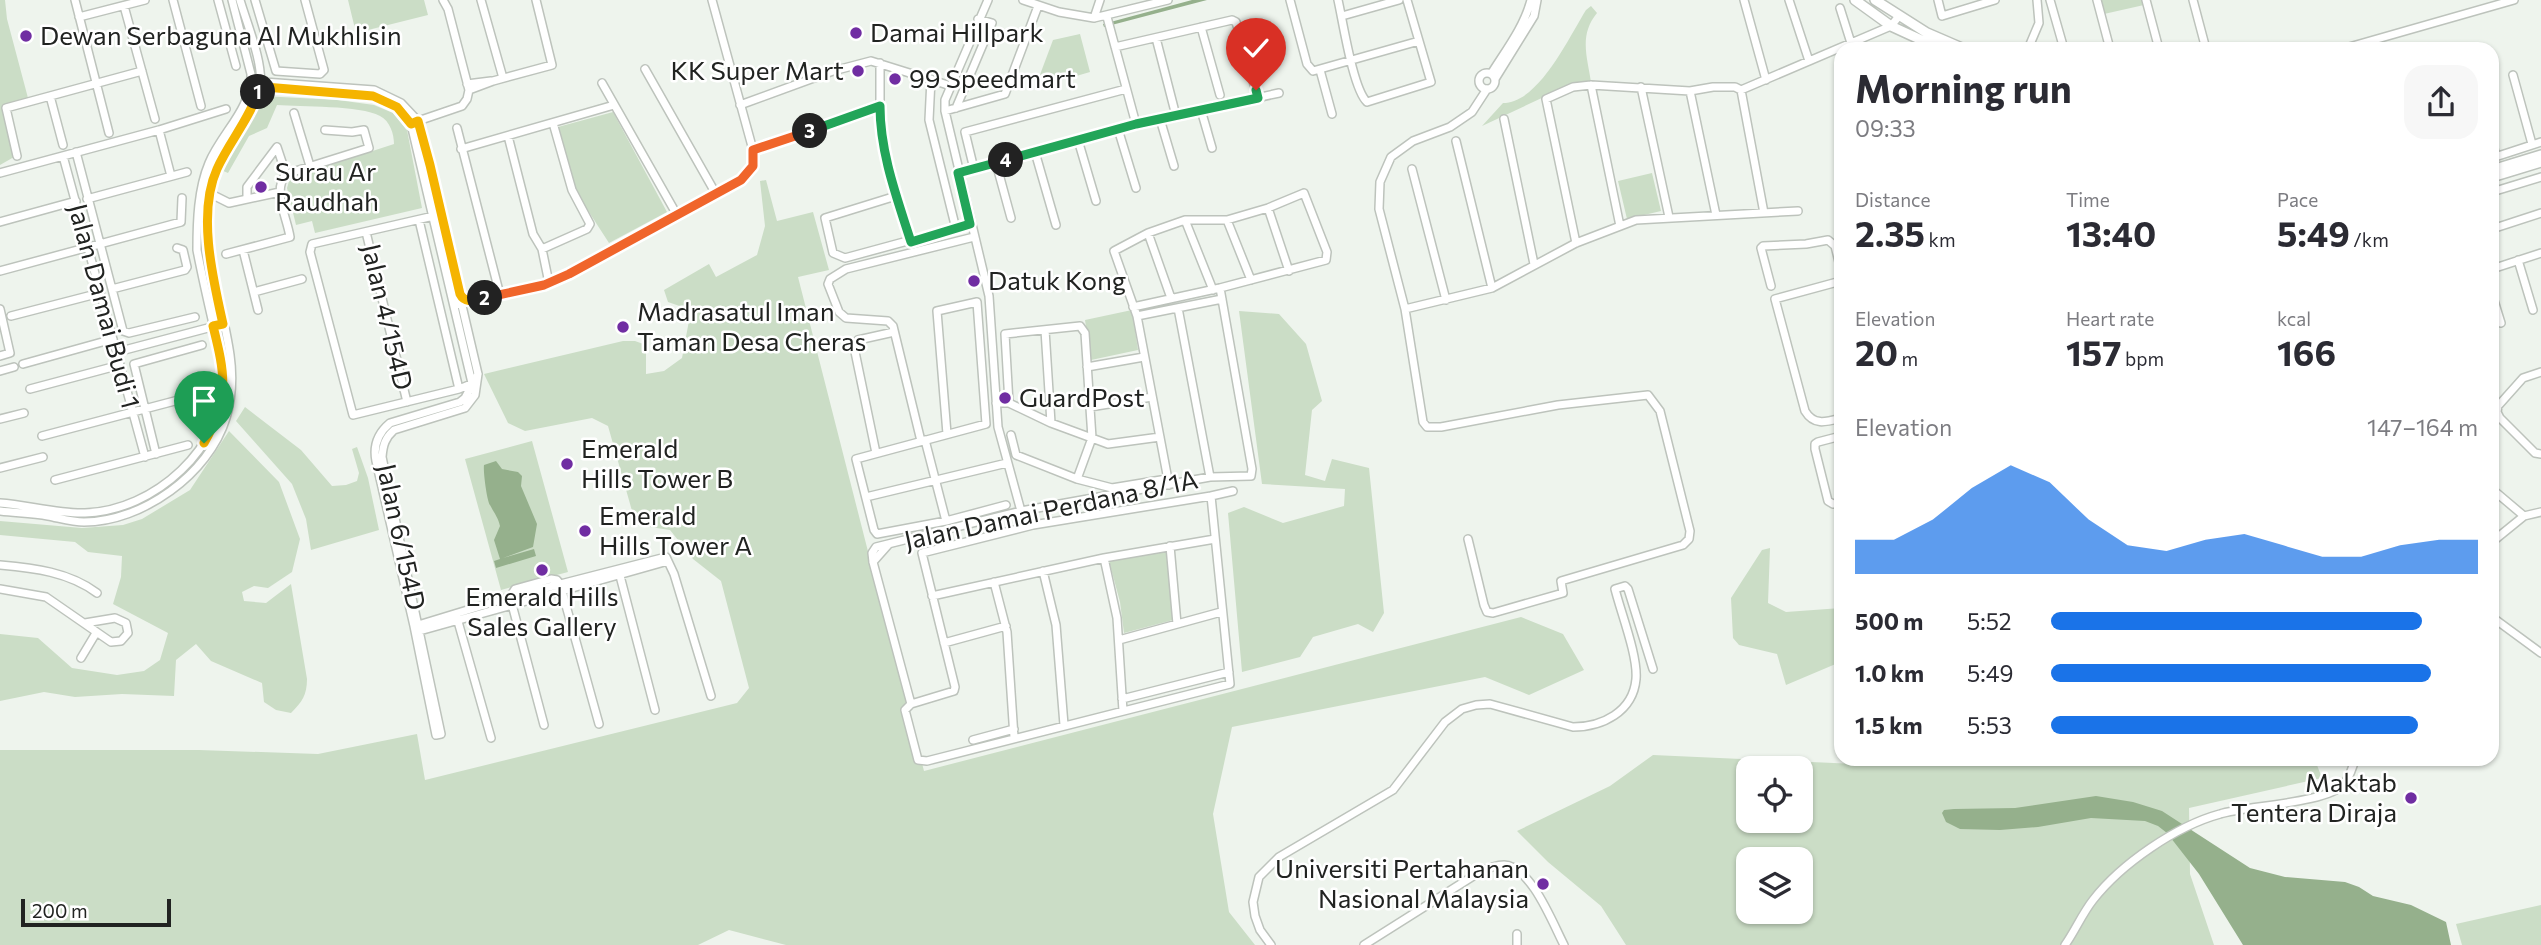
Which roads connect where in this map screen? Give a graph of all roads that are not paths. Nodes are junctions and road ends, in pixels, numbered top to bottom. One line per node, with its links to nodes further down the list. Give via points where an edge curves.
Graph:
1 (75, 0): 43 (street)
2 (145, 0): 37 (street)
3 (173, 0): 92 (street)
4 (218, 0): 66 (street)
5 (232, 0): 77 (street)
6 (240, 0): 77 (street)
7 (255, 0): 8 (street, via 276,71 320,74)
8 (305, 0)
9 (446, 0): 80 (street)
10 (481, 0): 72 (street)
11 (536, 0): 72 (street, via 552,65)
12 (712, 0): 91 (street)
13 (988, 0): 45 (street)
14 (1023, 0): 38 (street)
15 (1059, 0): 40 (street)
16 (1100, 0): 44 (street)
17 (1168, 0): 46 (street)
18 (1290, 0): 68 (street, via 1307,64)
19 (1338, 0): 41 (street)
20 (1399, 0): 41 (street)
21 (1407, 0): 50 (street)
22 (1531, 0): 71 (street)
23 (1538, 0): 71 (street, via 1534,16)
24 (1744, 0): 74 (street)
25 (1789, 0): 64 (street)
26 (1855, 0): 47 (main road)
27 (1875, 0): 42 (main road)
28 (1938, 0): 35 (street, via 1942,16)
29 (1996, 0): 35 (street)
30 (2050, 0): 36 (street); 56 (street)
31 (2097, 0): 57 (street)
32 (2146, 0): 58 (street)
33 (2193, 0): 59 (street)
34 (2514, 0): 60 (street)
35 (1981, 2)
36 (2038, 3): 55 (street, via 2039,23)
37 (124, 6): 43 (street); 69 (street)
38 (1038, 6): 40 (street); 94 (street, via 1005,94)
39 (1840, 8): 51 (street)
40 (1056, 11): 44 (street)
41 (1342, 16): 63 (street)
42 (1899, 16): 47 (street); 54 (main road)
43 (79, 17): 76 (street)
44 (1094, 18): 46 (street)
45 (978, 19): 79 (street); 94 (street, via 992,23)
46 (1108, 22): 61 (street)
47 (1891, 26): 52 (street); 53 (main road)
48 (1201, 27): 49 (street); 87 (street); 89 (street, via 1236,22)
49 (1156, 38): 61 (street); 95 (street)
50 (1419, 41): 63 (street); 63 (street, via 1431,82 1367,102)
51 (1851, 42)
52 (1853, 42)
53 (1926, 42)
54 (1948, 42)
55 (2031, 42)
56 (2061, 42)
57 (2108, 42)
58 (2157, 42)
59 (2204, 42)
60 (2367, 42)
61 (1115, 47): 82 (street)
62 (1834, 50): 64 (street)
63 (1352, 60): 68 (street)
64 (1809, 61): 74 (street)
65 (880, 63): 73 (street); 91 (street, via 861,62); 93 (street)
66 (236, 66)
67 (645, 69): 145 (street)
68 (1317, 70): 100 (street)
69 (142, 71): 76 (street); 103 (street)
70 (2513, 75): 116 (street)
71 (1493, 76): 83 (street, via 1493,87); 83 (street, via 1481,75)
72 (503, 78): 80 (street)
73 (931, 79): 79 (street); 170 (street, via 929,120)
74 (1766, 80): 84 (street)
75 (602, 83): 90 (street)
76 (96, 84): 88 (street); 111 (street)
77 (259, 84): 104 (street, via 373,96); 143 (street, via 209,164); 146 (street, via 248,118 218,167)
78 (1591, 85): 81 (street); 168 (street); 176 (street, via 1546,99)
79 (951, 86): 98 (street)
80 (468, 87): 104 (street, via 461,106)
81 (1641, 87): 85 (street); 160 (street)
82 (1126, 89): 106 (street); 132 (street, via 965,132)
83 (1483, 90): 206 (street, via 1472,112 1391,157 1380,182 1379,209)
84 (1741, 90): 85 (street, via 1713,86); 155 (street)
85 (1690, 91): 158 (street)
86 (1279, 93): 89 (street)
87 (1220, 95)
88 (50, 96): 117 (street); 125 (street, via 6,108)
89 (1258, 98): 97 (street)
90 (614, 105): 105 (street); 157 (street)
91 (740, 105): 120 (street)
92 (201, 106)
93 (880, 106): 120 (street); 147 (street, via 880,131)
94 (956, 108): 98 (street)
95 (1174, 108)
96 (226, 109): 109 (street)
97 (1200, 110): 101 (street); 118 (street)
98 (945, 111): 136 (street)
99 (294, 113): 129 (street)
100 (1332, 114)
101 (1160, 118): 106 (street); 130 (street)
102 (1504, 119): 185 (street)
103 (155, 120)
104 (417, 120): 159 (street); 159 (street)
105 (553, 123): 112 (street); 180 (street, via 572,190 590,224)
106 (1136, 124): 108 (street)
107 (457, 128): 119 (street)
108 (1118, 129): 113 (street); 141 (street)
109 (159, 130): 121 (street); 139 (street)
110 (325, 130): 129 (street, via 364,130 369,148)
111 (108, 133)
112 (508, 136): 119 (street); 180 (street, via 533,234)
113 (1078, 140): 122 (street); 152 (street)
114 (1456, 141): 194 (street)
115 (2541, 142): 116 (street)
116 (2532, 144): 123 (street)
117 (63, 145)
118 (1212, 148)
119 (461, 149): 199 (street)
120 (753, 150): 145 (street, via 753,166 741,180)
121 (76, 152): 126 (street); 149 (street)
122 (1035, 152): 128 (street); 167 (street)
123 (2499, 155)
124 (2541, 155): 131 (main road)
125 (18, 156)
126 (63, 156): 135 (street); 151 (street, Jalan Damai Budi 1)
127 (2541, 162): 138 (main road)
128 (996, 163): 132 (street); 161 (street)
129 (310, 166): 137 (street)
130 (1174, 166)
131 (2499, 168)
132 (974, 169): 136 (street)
133 (1412, 169): 202 (street)
134 (187, 172): 139 (street)
135 (0, 173)
136 (958, 173): 166 (street)
137 (286, 174): 144 (street); 150 (street, via 276,147 247,187)
138 (2499, 175)
139 (171, 176): 149 (street)
140 (2541, 177): 142 (street)
141 (1136, 188)
142 (2499, 190)
143 (201, 191): 146 (street); 207 (street, via 197,250)
144 (280, 192): 150 (street); 181 (street, via 290,237)
145 (716, 194): 157 (street)
146 (213, 195): 150 (street, via 233,202); 215 (street, via 209,247)
147 (896, 196): 174 (street); 174 (street, via 828,216 825,221 833,253 845,258)
148 (182, 198): 175 (street, via 181,222)
149 (87, 199): 175 (street)
150 (247, 199)
151 (76, 201): 165 (street); 178 (street, Jalan Damai Budi 1)
152 (1096, 201)
153 (1268, 208): 164 (street); 188 (street); 188 (street, via 1304,193 1327,252 1327,258)
154 (1798, 211): 155 (street)
155 (1764, 213): 158 (street)
156 (2541, 213): 169 (street)
157 (677, 215): 191 (street)
158 (1716, 215): 160 (street)
159 (438, 216): 162 (street); 203 (street); 203 (street)
160 (1669, 217): 168 (street)
161 (1011, 218)
162 (419, 220): 171 (street); 235 (street)
163 (1185, 220): 164 (street); 172 (street); 196 (street)
164 (1227, 220): 190 (street)
165 (0, 222)
166 (970, 224): 170 (street); 173 (street)
167 (1056, 225)
168 (1620, 226): 176 (street)
169 (2499, 227)
170 (956, 229): 174 (street)
171 (366, 232): 238 (street, Jalan 4/154D); 238 (street, via 313,244 310,252 353,415)
172 (1148, 233): 200 (street); 210 (street, via 1115,251)
173 (974, 237): 219 (street, via 846,269 830,279 828,289 839,312 851,320 888,321); 239 (street, via 989,296)
174 (911, 242)
175 (100, 243): 178 (street); 195 (street)
176 (1576, 243): 185 (street)
177 (1834, 245): 193 (street, via 1828,240 1763,246)
178 (88, 247): 187 (street); 197 (street, Jalan Damai Budi 1)
179 (177, 248): 195 (street, via 183,250 185,270)
180 (542, 249): 191 (street)
181 (243, 250): 183 (street); 198 (street)
182 (2541, 253): 184 (street)
183 (226, 254)
184 (2518, 260): 186 (street); 209 (street)
185 (1534, 264): 194 (street)
186 (2499, 267)
187 (0, 271)
188 (1289, 271): 190 (street)
189 (302, 279): 198 (street)
190 (1251, 280): 196 (street)
191 (549, 283): 199 (street)
192 (1834, 283): 248 (street, via 1775,299 1805,411 1817,422)
193 (1771, 286)
194 (1492, 288): 202 (street)
195 (112, 289): 212 (street, via 125,333)
196 (1216, 289): 200 (street); 201 (street)
197 (100, 292): 211 (street); 220 (street, Jalan Damai Budi 1)
198 (254, 292): 208 (street)
199 (500, 295): 203 (street)
200 (1171, 298): 210 (street)
201 (1222, 299): 204 (street); 266 (street, Jalan Damai Perdana 8/1A, via 1252,472 1246,477)
202 (1446, 300): 206 (street)
203 (462, 303): 232 (street); 233 (street)
204 (1178, 308): 210 (street); 266 (street)
205 (0, 309): 224 (street, via 10,353)
206 (1405, 309): 287 (street, via 1427,427 1648,395 1660,411 1690,531 1683,545 1561,581 1563,593 1493,613 1484,605)
207 (210, 310): 216 (street); 217 (street)
208 (258, 310)
209 (2533, 310)
210 (1135, 311): 225 (street)
211 (11, 316)
212 (195, 317)
213 (2499, 317): 214 (street)
214 (2501, 323)
215 (223, 324): 216 (street); 282 (street, via 231,393 222,429 172,491)
216 (213, 326): 217 (street); 221 (street)
217 (200, 329): 221 (street, via 212,333); 223 (street)
218 (1045, 330): 229 (street, via 1080,326 1085,333); 240 (street, via 1006,334); 249 (street)
219 (894, 332): 256 (street); 259 (street, via 858,340 854,347)
220 (113, 339): 223 (street, Jalan Damai Budi 1); 226 (street)
221 (217, 342): 276 (street, via 224,374 222,399 204,443 163,486)
222 (202, 345): 243 (street, via 134,364)
223 (117, 352): 227 (street, Jalan Damai Budi 1)
224 (0, 356)
225 (1144, 357): 229 (street); 237 (street)
226 (23, 364)
227 (120, 365): 234 (street); 244 (street, Jalan Damai Budi 1)
228 (14, 367): 230 (street)
229 (1087, 367): 242 (street)
230 (0, 371)
231 (2541, 372): 241 (street, via 2523,378)
232 (478, 373): 233 (street, Jalan 6/154D); 305 (street, Jalan 6/154D, via 475,395 465,408 394,430 383,446)
233 (472, 383): 235 (street); 305 (street, Jalan 6/154D, via 460,402 390,423 375,445)
234 (30, 389)
235 (458, 389): 238 (street)
236 (205, 393): 243 (street)
237 (1152, 397): 242 (street); 253 (street)
238 (407, 402)
239 (996, 403): 240 (street); 264 (street)
240 (1009, 403): 249 (street)
241 (2499, 405)
242 (1090, 407): 254 (street)
243 (144, 409): 244 (street); 260 (street)
244 (133, 412): 252 (street); 263 (street, Jalan Damai Budi 1)
245 (24, 413): 247 (street)
246 (2499, 416): 261 (street)
247 (0, 419)
248 (1834, 419)
249 (1051, 423): 254 (street)
250 (947, 434): 250 (street, via 937,311 977,302 986,424); 256 (street)
251 (1011, 435): 258 (street)
252 (41, 436)
253 (1160, 437): 254 (street, via 1108,444); 270 (street)
254 (1092, 438): 267 (street)
255 (1834, 438): 277 (street, via 1818,442 1815,449 1828,501)
256 (923, 441): 259 (street); 269 (street)
257 (188, 446): 260 (street)
258 (1015, 452): 264 (street); 267 (street)
259 (876, 453): 274 (street, via 856,459)
260 (156, 454): 263 (street)
261 (2541, 454)
262 (43, 457): 265 (street)
263 (145, 457): 268 (street)
264 (1006, 459): 269 (street); 280 (street)
265 (0, 468)
266 (1210, 477): 270 (street, Jalan Damai Perdana 8/1A)
267 (1077, 479): 270 (street, via 1112,488)
268 (55, 480)
269 (936, 482): 274 (street); 284 (street)
270 (1168, 482): 280 (street, Jalan Damai Perdana 8/1A)
271 (1233, 491): 273 (street)
272 (2499, 495): 283 (street)
273 (1211, 496): 286 (street); 297 (street, via 1037,524 922,553)
274 (866, 498): 284 (street, via 875,532)
275 (0, 503): 276 (street, via 83,513)
276 (126, 504): 282 (street)
277 (1834, 504)
278 (1006, 505): 284 (street)
279 (0, 511): 282 (street, via 85,522)
280 (1021, 511): 315 (street, Jalan Damai Perdana 8/1A, via 876,547 872,553)
281 (2541, 512): 283 (street)
282 (129, 513)
283 (2524, 516): 285 (street)
284 (946, 521)
285 (2499, 537)
286 (1215, 539): 288 (street); 299 (street)
287 (1468, 539)
288 (1170, 547): 289 (street); 303 (street)
289 (1104, 558): 291 (street); 307 (street)
290 (0, 565): 296 (street, via 63,575)
291 (1043, 571): 293 (street); 320 (street, via 1056,625)
292 (619, 572): 294 (street); 313 (street, via 668,561); 316 (street)
293 (994, 582): 297 (street); 304 (street)
294 (561, 587): 298 (street); 318 (street)
295 (0, 589): 302 (street, via 46,597)
296 (97, 593)
297 (932, 596): 308 (street)
298 (511, 601): 300 (street); 319 (street)
299 (1221, 612): 303 (street); 312 (street)
300 (456, 617): 305 (street); 323 (street)
301 (2499, 622): 309 (street)
302 (85, 623): 306 (street); 306 (street, via 116,618 128,628 126,638 117,643)
303 (1177, 624): 307 (street)
304 (1006, 626): 308 (street); 321 (street)
305 (417, 628): 322 (street, Jalan 6/154D)
306 (96, 633): 310 (street)
307 (1119, 640): 314 (street)
308 (944, 643): 315 (street, via 954,691)
309 (2541, 653)
310 (81, 658)
311 (1653, 669): 327 (street, via 1628,589 1615,589 1636,667 1636,682 1624,708 1612,718 1584,727 1490,704 1462,709 1445,722 1393,790 1279,857 1259,877 1255,916)
312 (1229, 672): 314 (street); 317 (street, via 1230,684)
313 (711, 696)
314 (1122, 698): 317 (street)
315 (911, 704): 321 (street, Jalan Damai Perdana 8/1A, via 905,710 920,761)
316 (655, 710)
317 (1123, 710): 320 (street)
318 (600, 724)
319 (544, 725)
320 (1064, 725): 321 (street)
321 (1014, 733): 324 (street)
322 (439, 735)
323 (491, 738)
324 (973, 740)
325 (2352, 766): 331 (street, via 2337,790 2220,814 2166,839 2124,866 2095,897)
326 (1517, 934): 329 (street)
327 (1271, 945)
328 (1364, 945): 330 (street, via 1478,873 1506,865 1529,879)
329 (1517, 945)
330 (1564, 945)
331 (2065, 945)

